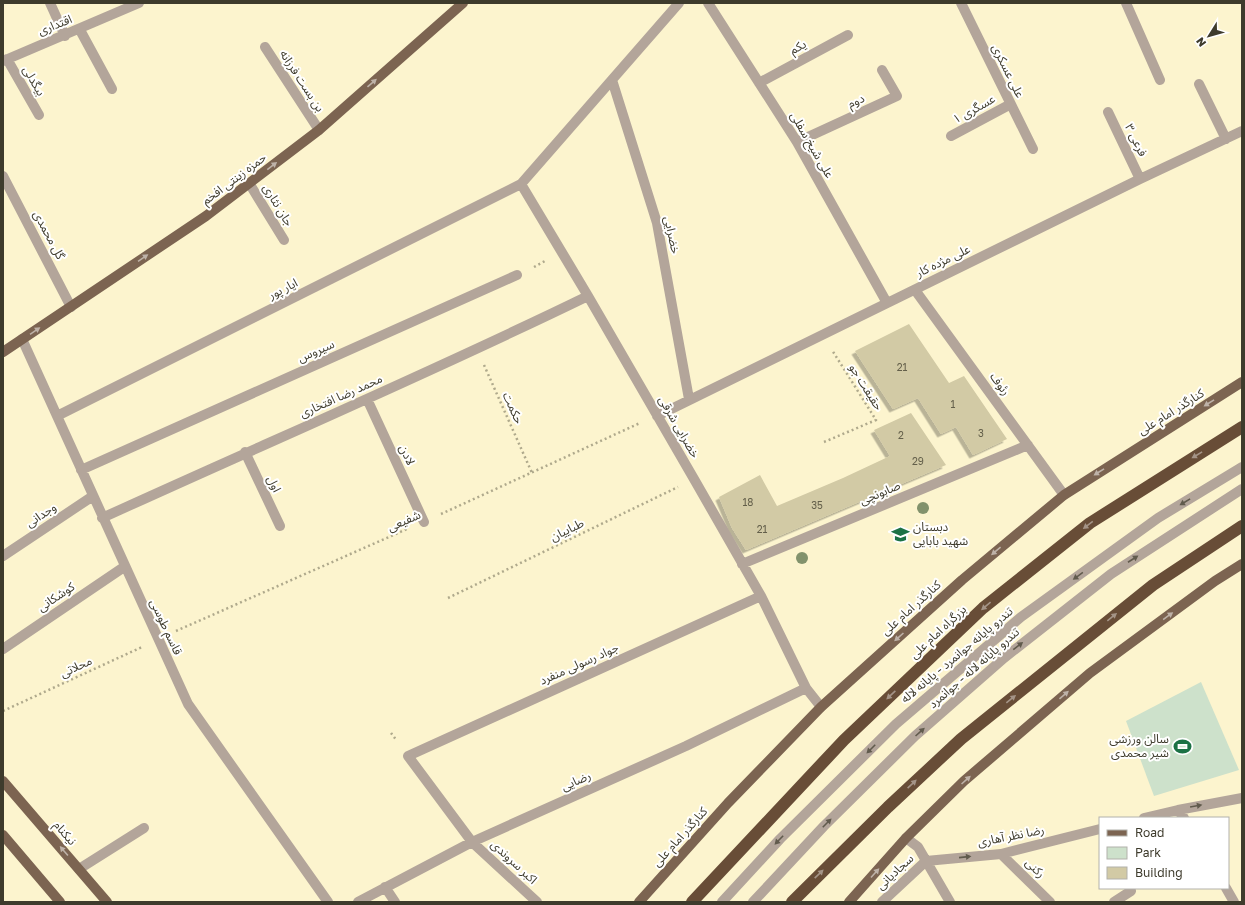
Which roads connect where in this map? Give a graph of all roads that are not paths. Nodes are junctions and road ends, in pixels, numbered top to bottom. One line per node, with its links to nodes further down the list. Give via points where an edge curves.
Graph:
1 (50, 3): 10 (street)
2 (139, 3): 8 (street, اقتداری)
3 (463, 3): 22 (main road, حمزه زینتی افخم, one-way to 3)
4 (679, 3): 14 (street)
5 (708, 3): 16 (street, علی شیخ سفلی)
6 (961, 3): 19 (street, علی عسکری)
7 (1126, 3): 15 (street)
8 (80, 30): 10 (street, اقتداری); 18 (street)
9 (848, 35): 16 (street, یکم)
10 (65, 36): 12 (street, اقتداری)
11 (265, 47): 22 (street, بن بست فرزانه)
12 (5, 60): 21 (street, بیگدلی)
13 (882, 70): 26 (street, دوم, via 897,96)
14 (612, 80): 31 (street); 42 (street, خضرایی, via 657,224)
15 (1160, 80)
16 (759, 83): 26 (street, علی شیخ سفلی)
17 (1199, 84): 25 (street)
18 (112, 89)
19 (1009, 104): 24 (street, عسگری ۱); 27 (street, علی عسکری)
20 (1108, 112): 29 (street, فرعی ۳)
21 (39, 115)
22 (319, 130): 30 (main road, حمزه زینتی افخم, one-way to 22)
23 (1242, 131): 25 (street, علی مژده کار)
24 (951, 136)
25 (1226, 138): 29 (street, علی مژده کار)
26 (797, 142): 36 (street, علی شیخ سفلی)
27 (1033, 150)
28 (3, 176): 37 (street, گل محمدی)
29 (1140, 179): 34 (street, علی مژده کار)
30 (249, 183): 32 (street, جان نثاری); 37 (main road, حمزه زینتی افخم, one-way to 30, via 206,216)
31 (521, 184): 35 (street, خضرایی شرقی); 43 (street, ایار پور)
32 (284, 240)
33 (517, 275): 49 (street, سیروس)
34 (915, 290): 36 (street, علی مژده کار); 46 (street, رئوف)
35 (588, 296): 41 (street, محمد رضا افتخاری, via 477,350); 44 (street, خضرایی شرقی)
36 (887, 303): 42 (street, علی مژده کار)
37 (71, 307): 38 (main road, حمزه زینتی افخم, one-way to 37)
38 (22, 340): 39 (main road, حمزه زینتی افخم); 43 (street, قاسم طوسی)
39 (3, 352)
40 (1242, 382): 51 (main road, کنارگذر امام علی, one-way to 51)
41 (367, 399): 47 (street, محمد رضا افتخاری); 54 (street, لادن)
42 (689, 399): 44 (street, علی مژده کار)
43 (57, 416): 49 (street, قاسم طوسی)
44 (657, 416): 58 (street, خضرایی شرقی)
45 (1242, 427): 89 (highway, بزرگراه امام علی, one-way to 89, via 1090,523 983,608 844,740)
46 (1028, 445): 51 (street, رئوف); 58 (street, صابونچی)
47 (245, 452): 53 (street, محمد رضا افتخاری); 55 (street, اول)
48 (1242, 467): 90 (street, تندرو پایانه جوانمرد - پایانه لاله, one-way to 90, via 1158,518 1021,617 896,724 780,839)
49 (81, 470): 52 (street, قاسم طوسی)
50 (1242, 489): 91 (street, تندرو پایانه لاله - جوانمرد, one-way to 50, via 915,736 1004,658 1111,574)
51 (1064, 495): 64 (main road, کنارگذر امام علی, one-way to 64, via 962,580)
52 (93, 496): 53 (street, قاسم طوسی); 57 (street, وجدانی)
53 (102, 518): 60 (street, قاسم طوسی)
54 (424, 522)
55 (280, 526)
56 (1242, 526): 92 (highway, one-way to 56, via 961,739 1153,585)
57 (3, 556)
58 (742, 564): 61 (street, خضرایی شرقی)
59 (1242, 564): 73 (main road, one-way to 59, via 964,782 1090,673)
60 (124, 567): 62 (street, کوشکانی); 84 (street, قاسم طوسی, via 188,704)
61 (761, 596): 63 (street, خضرایی شرقی); 65 (street, جواد رسولی منفرد)
62 (3, 649)
63 (806, 688): 64 (street, خضرایی شرقی); 74 (street, رضایی, via 686,746)
64 (821, 707): 88 (main road, کنارگذر امام علی, via 728,803)
65 (408, 756): 74 (street, اکبر سروندی)
66 (3, 781): 78 (main road, نیکنام, one-way to 66)
67 (1242, 798): 68 (street, one-way to 67)
68 (1181, 814): 69 (street)
69 (1153, 817)
70 (144, 828): 78 (street)
71 (1099, 829): 76 (street, رضا نظر آهاری)
72 (3, 835): 75 (main road)
73 (906, 838): 77 (street, via 918,847); 93 (main road, one-way to 73)
74 (472, 842): 79 (street, رضایی); 87 (street, اکبر سروندی)
75 (7, 846): 82 (main road)
76 (1000, 854): 77 (street, رضا نظر آهاری, one-way to 76); 96 (street, رکنی)
77 (926, 861): 94 (street, سجادیانی); 95 (street)
78 (79, 869): 83 (main road, نیکنام)
79 (385, 887): 85 (street, رضایی); 86 (street)
80 (1227, 889): 98 (street)
81 (1131, 891): 97 (street)
82 (60, 902)
83 (107, 902)
84 (328, 902)
85 (358, 902)
86 (395, 902)
87 (537, 902)
88 (638, 902)
89 (692, 902)
90 (722, 902)
91 (752, 902)
92 (792, 902)
93 (849, 902)
94 (882, 902)
95 (950, 902)
96 (1050, 902)
97 (1114, 902)
98 (1234, 902)

